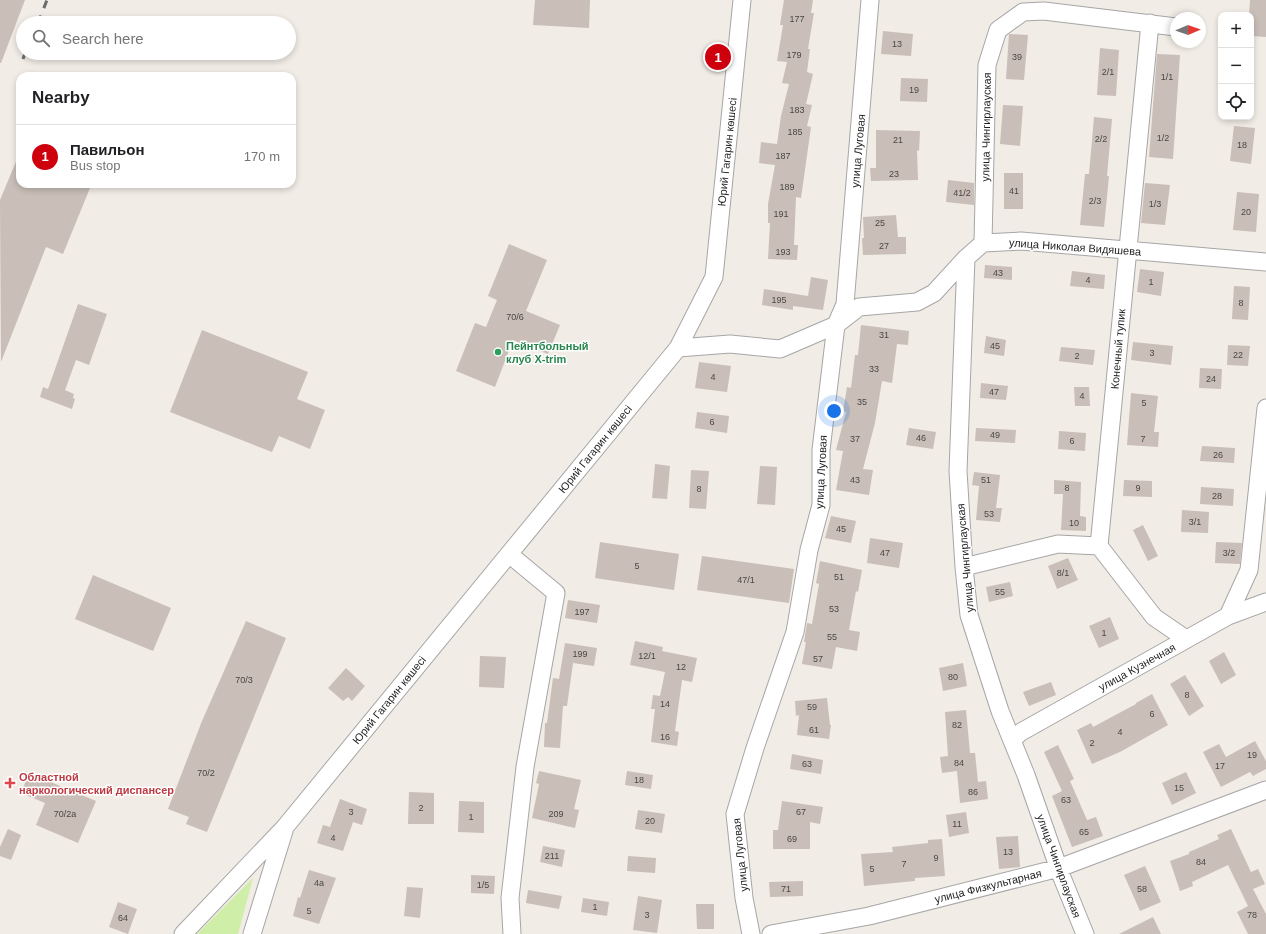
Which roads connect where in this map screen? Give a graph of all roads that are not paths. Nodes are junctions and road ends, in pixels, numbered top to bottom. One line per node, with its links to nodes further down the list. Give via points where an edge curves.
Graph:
1 (742, 0): 10 (street, Юрий Гагарин көшесі, via 714,276)
2 (870, 0): 9 (street, улица Луговая, via 845,304)
3 (1150, 24): 4 (street, улица Чингирлауская); 5 (street, улица Чингирлауская, via 1044,11 1023,12 998,30 987,65); 6 (street, Конечный тупик)
4 (1170, 26)
5 (983, 243): 6 (street, улица Николая Видяшева, via 1021,241); 7 (street)
6 (1127, 251): 8 (street, улица Николая Видяшева); 12 (street, Конечный тупик)
7 (966, 258): 9 (street, via 934,293 917,302 859,307); 14 (street, улица Чингирлауская, via 958,471)
8 (1266, 262)
9 (836, 326): 10 (street, via 780,349 730,344); 25 (street, улица Луговая, via 821,450 821,506 809,550 795,632 735,814 744,898)
10 (678, 348): 13 (street, Юрий Гагарин көшесі)
11 (1266, 408): 16 (street, via 1249,570)
12 (1099, 546): 14 (street, via 1058,544); 17 (street, via 1154,617)
13 (509, 554): 20 (street, Юрий Гагарин көшесі); 24 (street, via 556,593 525,767 510,898)
14 (964, 567): 18 (street, улица Чингирлауская, via 969,615)
15 (1266, 602): 16 (street, улица Кузнечная)
16 (1228, 616): 17 (street, улица Кузнечная)
17 (1186, 639): 18 (street, улица Кузнечная, via 1021,732)
18 (1012, 740): 21 (street, улица Чингирлауская)
19 (1266, 790): 21 (street, улица Физкультарная)
20 (285, 827): 22 (street, Юрий Гагарин көшесі); 23 (street, Юрий Гагарин көшесі)
21 (1059, 868): 26 (street, улица Физкультарная, via 869,916); 27 (street, улица Чингирлауская)
22 (183, 934)
23 (252, 934)
24 (512, 934)
25 (751, 934)
26 (771, 934)
27 (1085, 934)

